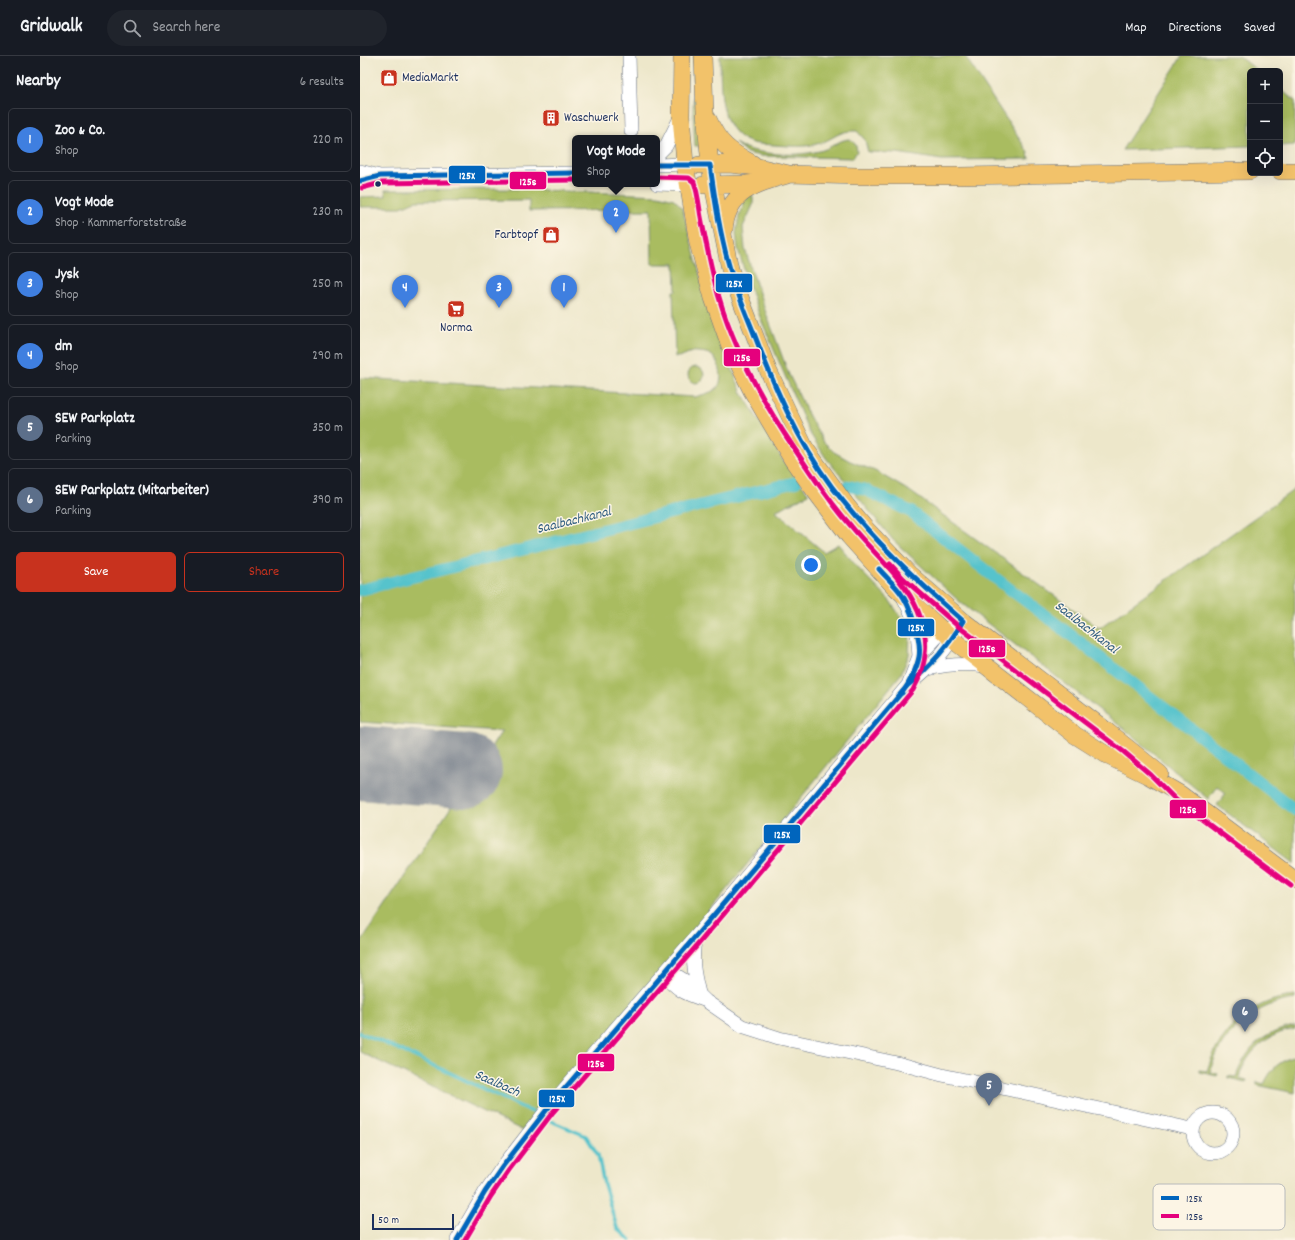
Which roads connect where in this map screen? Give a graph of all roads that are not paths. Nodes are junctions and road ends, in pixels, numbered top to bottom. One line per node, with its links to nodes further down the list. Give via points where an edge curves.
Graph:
1 (629, 56): 6 (street)
2 (682, 56): 5 (main road)
3 (703, 56): 4 (main road)
4 (705, 112): 10 (main road); 16 (main road, via 713,130 726,147)
5 (681, 116): 7 (street); 8 (main road)
6 (631, 132)
7 (660, 153)
8 (685, 164): 9 (street); 10 (main road); 20 (main road)
9 (660, 165)
10 (710, 165): 16 (main road, via 730,164); 21 (main road)
11 (360, 171): 17 (street)
12 (1247, 171): 16 (main road, via 958,176)
13 (1283, 171): 14 (main road)
14 (1295, 171)
15 (572, 173): 17 (street)
16 (760, 174): 21 (main road, via 746,184); 22 (main road, via 751,187 731,205 725,218)
17 (380, 176): 18 (street)
18 (360, 181)
19 (660, 184): 20 (street)
20 (688, 185): 21 (main road); 23 (main road, via 698,243 713,298 730,346 752,391 792,459 812,487 850,536)
21 (713, 185): 22 (main road)
22 (723, 236): 24 (main road, via 730,269 768,370 805,448 865,528 910,574)
23 (901, 593): 25 (main road); 26 (street, via 917,631)
24 (963, 621): 25 (street); 30 (main road, via 1128,747)
25 (948, 635): 26 (street); 27 (main road); 28 (street, via 942,655)
26 (919, 656): 29 (street)
27 (985, 666): 28 (street, via 969,663); 30 (main road, via 1075,735 1110,757)
28 (928, 669): 29 (street)
29 (908, 685): 32 (street)
30 (1180, 794): 31 (main road)
31 (1295, 880)
32 (696, 936): 33 (street); 34 (street, via 693,963)
33 (663, 974): 34 (street, via 676,975); 36 (street, via 548,1108 492,1182)
34 (703, 997): 35 (street, via 742,1026 792,1041)
35 (1192, 1129)
36 (457, 1240)

